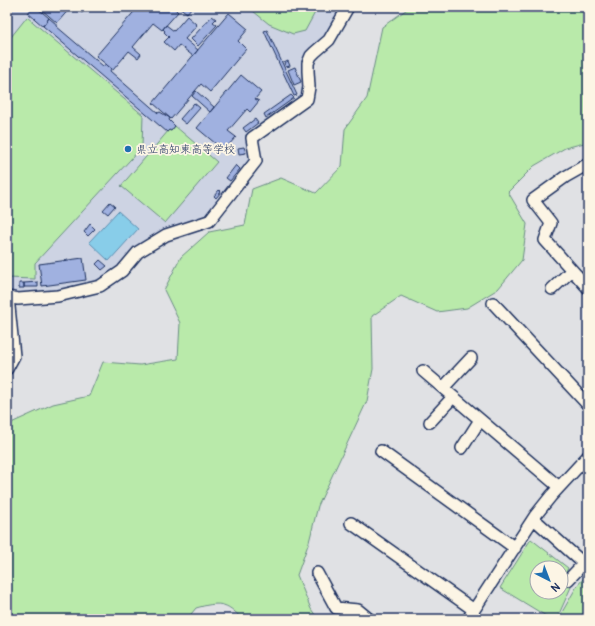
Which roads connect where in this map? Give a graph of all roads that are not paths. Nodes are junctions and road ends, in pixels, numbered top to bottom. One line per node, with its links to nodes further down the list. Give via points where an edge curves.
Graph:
1 (348, 7): 6 (street, via 328,40 311,56 308,63 307,99 252,138 256,161 209,221 166,235 138,252 122,271 100,286 58,296 18,299)
2 (588, 164): 3 (street, via 533,200 551,223 545,240)
3 (572, 270): 4 (street); 5 (street)
4 (588, 288)
5 (552, 289)
6 (8, 297): 9 (street, via 14,356)
7 (493, 303): 13 (street)
8 (471, 358): 11 (street)
9 (7, 369)
10 (423, 371): 11 (street)
11 (442, 388): 12 (street)
12 (453, 397): 14 (street); 15 (street)
13 (588, 405)
14 (480, 420): 16 (street); 19 (street)
15 (430, 422)
16 (462, 448)
17 (381, 451): 22 (street)
18 (588, 456): 19 (street)
19 (558, 487): 20 (street)
20 (534, 519): 22 (street); 23 (street)
21 (351, 523): 26 (street)
22 (515, 548): 26 (street)
23 (586, 561): 25 (street)
24 (317, 573): 27 (street, via 336,608 358,610)
25 (569, 579)
26 (471, 614)
27 (369, 619)

